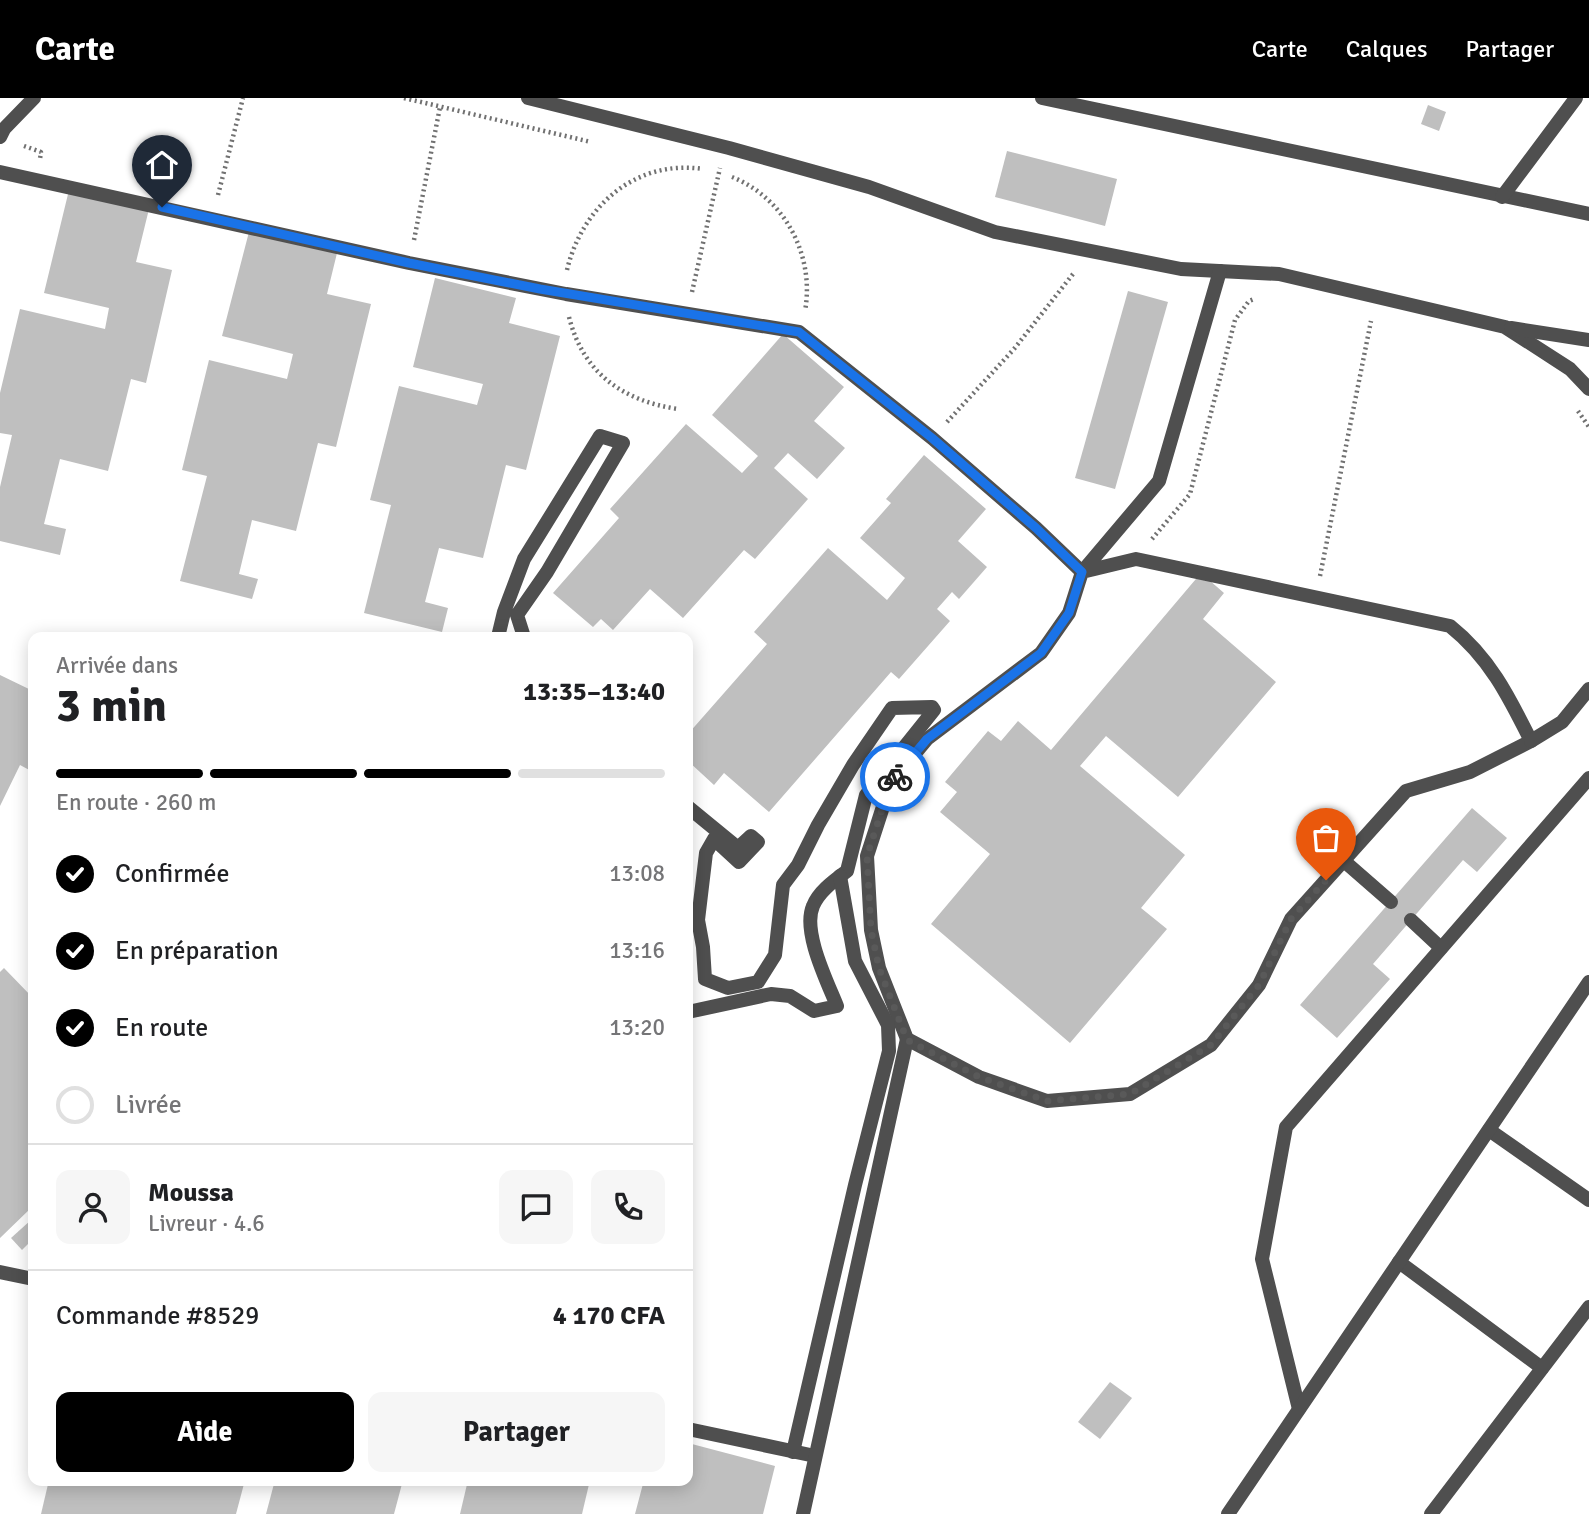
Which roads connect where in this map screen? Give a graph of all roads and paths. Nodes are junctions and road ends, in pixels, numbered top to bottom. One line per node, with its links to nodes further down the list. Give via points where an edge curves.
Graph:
1 (34, 98): 8 (street)
2 (243, 98): 18 (path)
3 (404, 98): 7 (path)
4 (528, 98): 10 (street)
5 (1042, 98): 16 (street)
6 (1576, 98): 16 (street)
7 (440, 107): 9 (path); 19 (path)
8 (0, 137)
9 (599, 144)
10 (729, 148): 14 (path); 21 (street, via 869,187 995,232 1181,270)
11 (679, 162): 12 (path)
12 (705, 169)
13 (0, 172): 18 (street)
14 (719, 172): 15 (path); 24 (path, via 669,169 621,187 602,202 574,244); 27 (path); 29 (path, via 763,195 794,234 807,282)
15 (746, 175)
16 (1502, 197): 17 (street)
17 (1589, 214)
18 (212, 218): 19 (street)
19 (409, 263): 24 (street)
20 (1060, 270): 22 (path)
21 (1220, 271): 25 (street, via 1279,274); 37 (street, via 1159,481)
22 (1073, 274): 23 (path); 35 (path, via 1014,349)
23 (1086, 276)
24 (566, 294): 27 (street); 33 (path, via 569,319 591,365 631,396)
25 (1376, 296): 28 (street); 38 (path)
26 (1262, 297): 36 (path, via 1249,301 1235,320 1190,494)
27 (687, 314): 29 (street)
28 (1505, 327): 30 (street); 31 (street, via 1570,369)
29 (799, 332): 35 (street)
30 (1589, 340)
31 (1589, 389)
32 (1572, 404): 34 (path)
33 (678, 410)
34 (1589, 427)
35 (932, 438): 37 (street)
36 (1151, 541)
37 (1082, 572): 38 (street, via 1136,559); 52 (street, via 1069,613 1041,653 927,739 891,782 867,856 870,916 879,968)
38 (1315, 598): 42 (street, via 1450,626 1470,642 1505,688)
39 (499, 632): 40 (street, via 524,559 600,436 623,443 517,615)
40 (522, 632)
41 (1589, 689): 42 (street, via 1562,722)
42 (1531, 741): 45 (street, via 1470,772 1406,791)
43 (1589, 778): 49 (street)
44 (693, 811): 46 (street, via 738,848 751,836 758,842 739,862 713,839 706,853 698,920 705,979 728,988 758,982 775,955 783,885 853,765 892,708 932,707 866,795 847,871)
45 (1344, 861): 47 (street); 52 (street, via 1291,919 1259,985 1211,1045 1130,1094 1047,1101 979,1077)
46 (839, 876): 51 (street, via 812,906 811,939 837,1006 814,1011 790,996 771,995); 62 (street, via 855,961 888,1024 889,1051)
47 (1391, 902)
48 (1411, 920): 49 (street)
49 (1441, 948): 60 (street, via 1286,1128 1262,1259)
50 (1589, 982): 53 (street)
51 (693, 1011)
52 (907, 1040): 63 (street)
53 (1489, 1130): 54 (street); 55 (street)
54 (1589, 1200)
55 (1399, 1262): 59 (street); 60 (street)
56 (0, 1272): 57 (street)
57 (28, 1278)
58 (1589, 1307): 59 (street)
59 (1542, 1368): 66 (street)
60 (1299, 1409): 65 (street)
61 (693, 1430): 62 (street)
62 (793, 1451): 63 (street)
63 (815, 1456): 64 (street)
64 (803, 1514)
65 (1228, 1514)
66 (1431, 1514)

